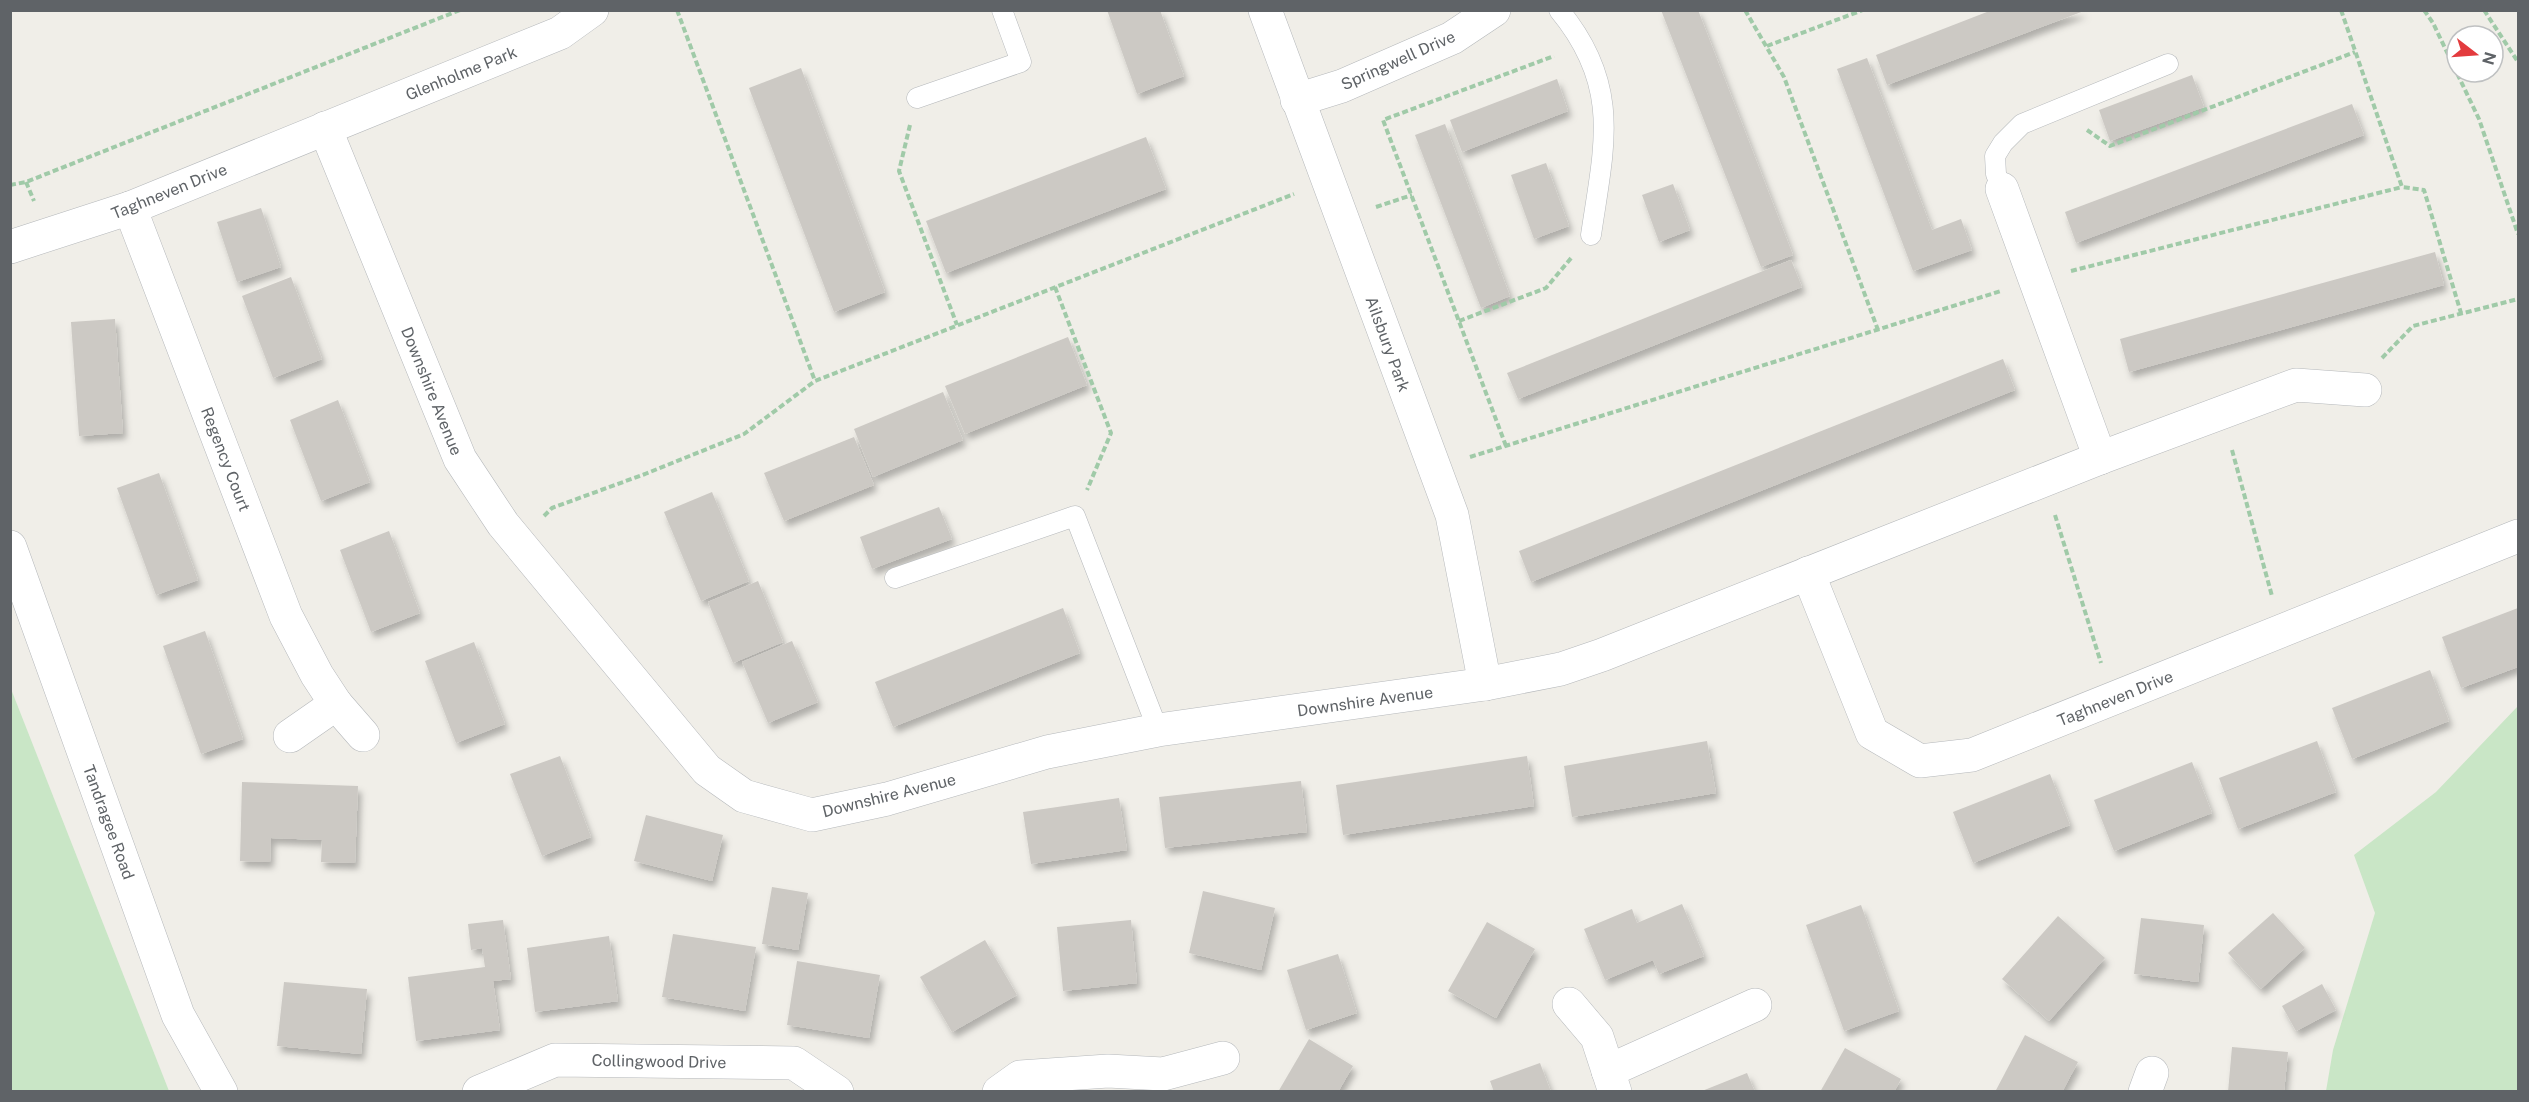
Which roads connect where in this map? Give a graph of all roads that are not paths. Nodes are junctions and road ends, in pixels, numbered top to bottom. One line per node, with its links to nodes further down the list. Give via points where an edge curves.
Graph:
1 (592, 10): 9 (street, Glenholme Park, via 561,33)
2 (1002, 10): 7 (lane, via 1021,62)
3 (1265, 10): 8 (street, Ailsbury Park)
4 (1494, 10): 8 (street, Springwell Drive, via 1452,38 1342,86)
5 (1558, 10): 12 (lane, via 1578,34 1602,93 1605,135)
6 (2168, 64): 10 (lane, via 2022,124 1995,156)
7 (917, 98)
8 (1297, 100): 20 (street, Ailsbury Park, via 1452,515)
9 (326, 128): 11 (street, Taghneven Drive); 22 (street, Downshire Avenue, via 460,459 502,524 707,770 744,796 812,814 887,799 1047,752)
10 (2002, 189): 15 (street)
11 (130, 208): 13 (street, Taghneven Drive); 21 (street, Regency Court, via 286,616)
12 (1591, 235)
13 (10, 248)
14 (2365, 390): 15 (street, Downshire Avenue, via 2296,385)
15 (2100, 458): 18 (street, Downshire Avenue)
16 (2518, 536): 18 (street, Taghneven Drive, via 1972,755 1920,762 1872,733)
17 (10, 547): 29 (street, Tandragee Road, via 178,1015)
18 (1808, 573): 20 (street, Downshire Avenue, via 1602,655 1561,669)
19 (895, 578): 22 (lane, via 1075,516)
20 (1485, 684): 22 (street, Downshire Avenue)
21 (336, 704): 23 (street, Regency Court); 24 (street)
22 (1158, 730)
23 (363, 735)
24 (290, 736)
25 (1569, 1004): 28 (street, via 1597,1037)
26 (1755, 1005): 28 (street)
27 (1223, 1058): 32 (street, via 1162,1074 1108,1071 1020,1077)
28 (1611, 1081)
29 (220, 1092)
30 (479, 1092): 31 (street, Collingwood Drive, via 555,1060 794,1063)
31 (837, 1092)
32 (999, 1092)

